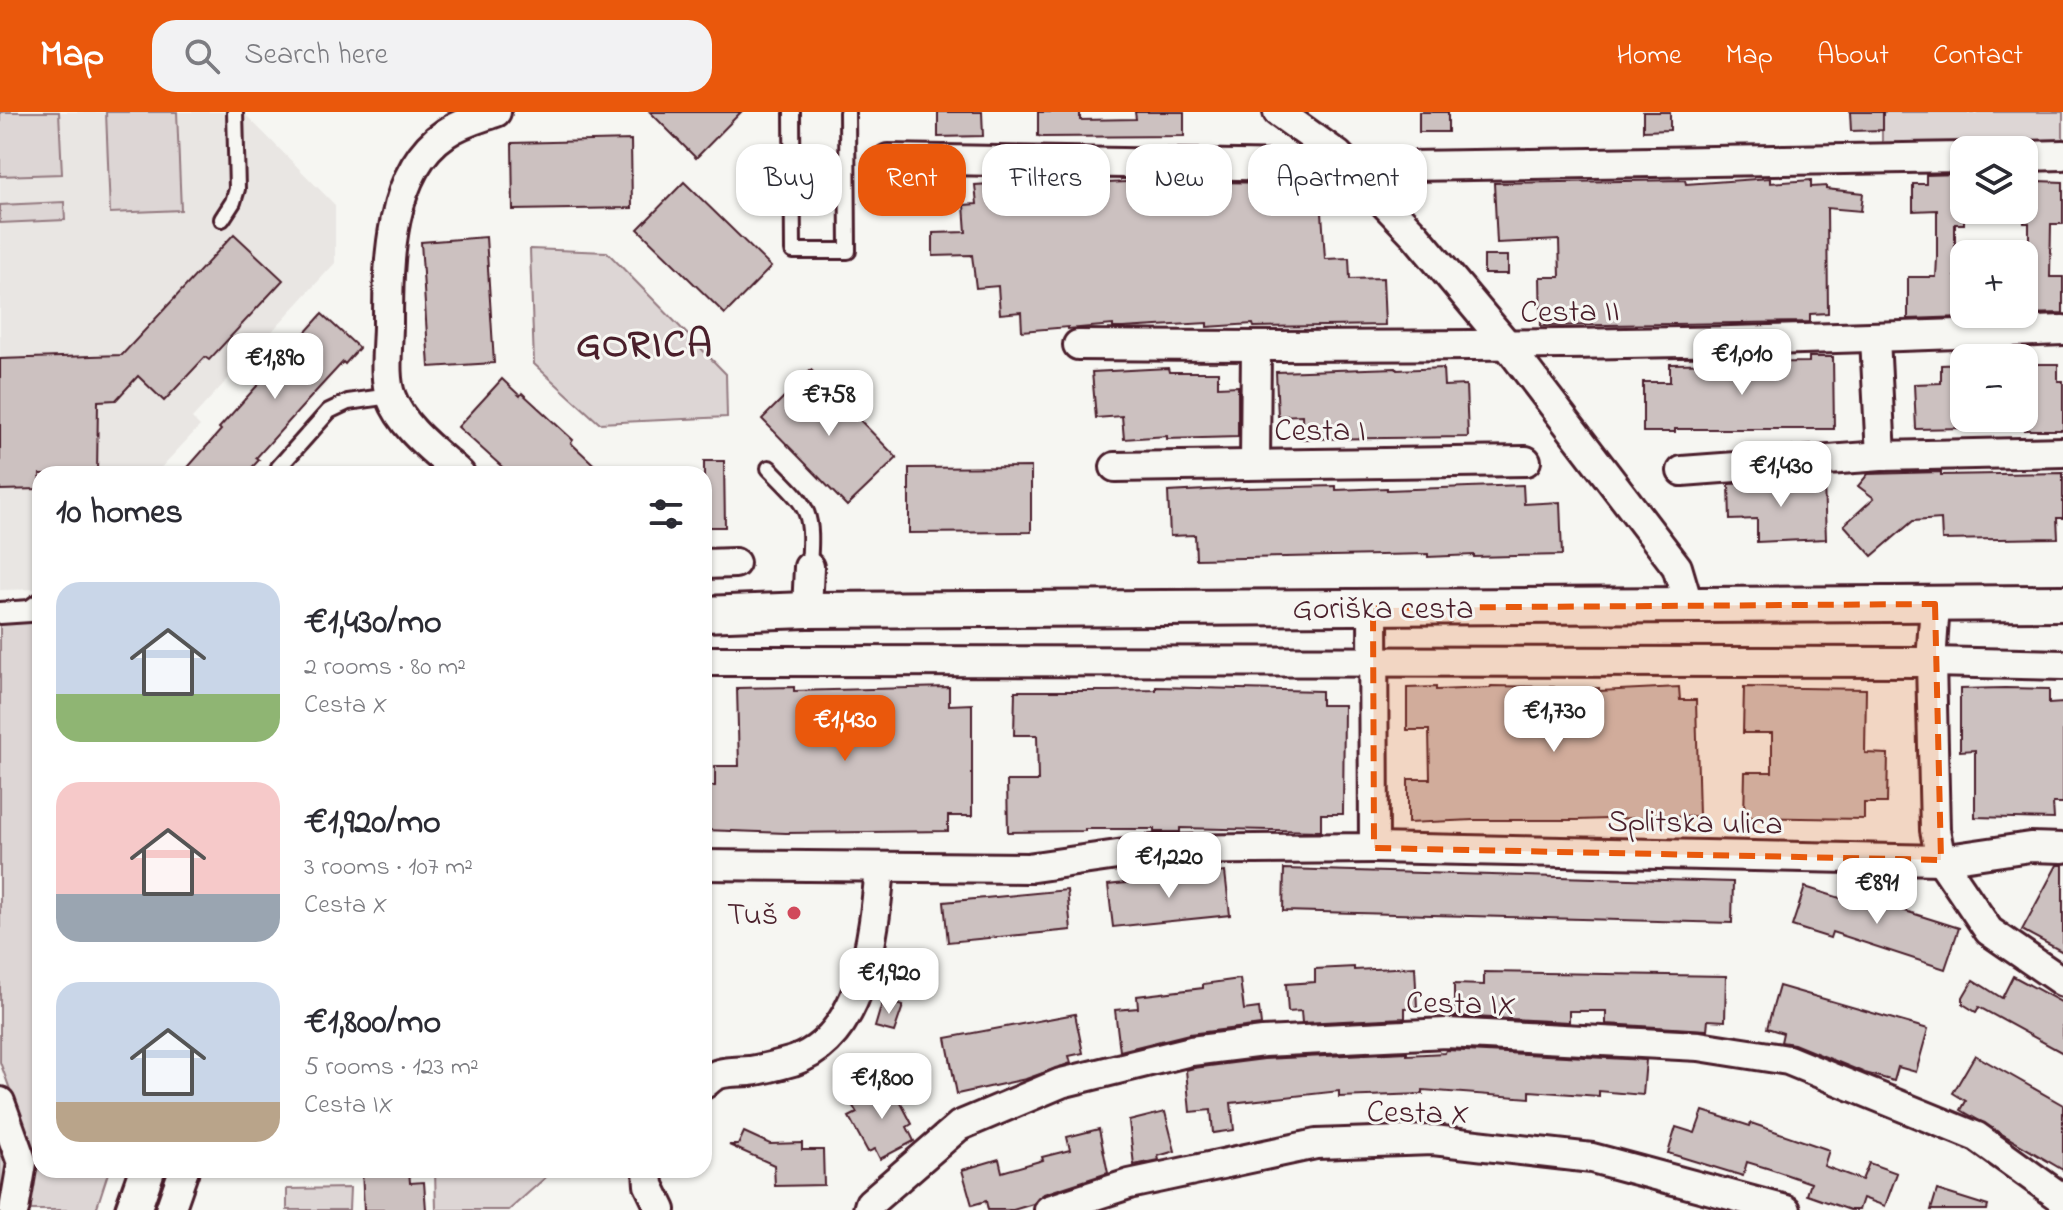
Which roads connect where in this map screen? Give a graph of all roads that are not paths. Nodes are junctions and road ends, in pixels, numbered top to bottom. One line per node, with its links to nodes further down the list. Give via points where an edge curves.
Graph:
1 (235, 112): 14 (lane, via 237,189)
2 (496, 112): 20 (street, via 443,135 417,161 404,191 392,233 388,279)
3 (792, 112): 4 (lane, via 793,251 848,251)
4 (847, 112)
5 (1278, 112): 6 (street)
6 (1323, 144)
7 (2063, 155): 8 (street)
8 (2038, 156)
9 (1950, 157): 12 (street)
10 (966, 160): 11 (street)
11 (1248, 165)
12 (1427, 166)
13 (1396, 216): 18 (street)
14 (222, 219)
15 (2063, 330): 16 (street, Cesta II)
16 (1875, 338): 18 (street, Cesta II); 22 (street)
17 (1078, 345): 19 (street, Cesta II)
18 (1508, 346): 19 (street, Cesta II); 34 (street, via 1677,567)
19 (1256, 347): 24 (street)
20 (390, 396): 25 (lane, via 348,402 329,411); 26 (street, via 416,434)
21 (2063, 452): 22 (street)
22 (1881, 456): 29 (street)
23 (1526, 461): 24 (street, Cesta I)
24 (1255, 463): 27 (street, Cesta I)
25 (286, 466)
26 (451, 466)
27 (1115, 467)
28 (769, 468): 32 (lane, via 804,504 812,528)
29 (1682, 471)
30 (735, 563): 31 (street)
31 (712, 564)
32 (809, 567): 38 (street)
33 (2063, 603): 35 (street, Goriška cesta)
34 (1688, 604): 35 (street, Goriška cesta); 36 (street, Goriška cesta)
35 (1935, 604): 42 (street)
36 (1373, 608): 38 (street, Goriška cesta); 43 (street)
37 (32, 610): 39 (street)
38 (807, 610): 40 (street, Goriška cesta)
39 (0, 613)
40 (712, 614)
41 (712, 661): 43 (street)
42 (1931, 662): 43 (street); 44 (street); 47 (street, via 1935,830)
43 (1372, 663): 45 (street)
44 (2063, 665)
45 (1374, 848): 47 (street, Splitska ulica); 49 (street, Splitska ulica, via 1152,850 1027,868)
46 (2063, 848): 47 (street, Splitska ulica, via 2030,847)
47 (1941, 860): 50 (street, via 1989,931)
48 (712, 865): 49 (street, Splitska ulica)
49 (880, 868): 51 (street, via 874,932 858,989 826,1042 796,1060)
50 (2063, 982)
51 (712, 1078)
52 (0, 1102): 57 (street, via 22,1163)
53 (144, 1178): 58 (street)
54 (181, 1178): 59 (street)
55 (649, 1178): 60 (street)
56 (2063, 1199): 61 (street, Cesta IX, via 1977,1137 1788,1060 1699,1046 1446,1033 1191,1051 1061,1083 959,1126)
57 (14, 1210)
58 (133, 1210)
59 (170, 1210)
60 (661, 1210)
61 (868, 1210)
62 (1049, 1210): 63 (street, Cesta X, via 1129,1184 1316,1144 1433,1140 1592,1158)
63 (1786, 1210)

